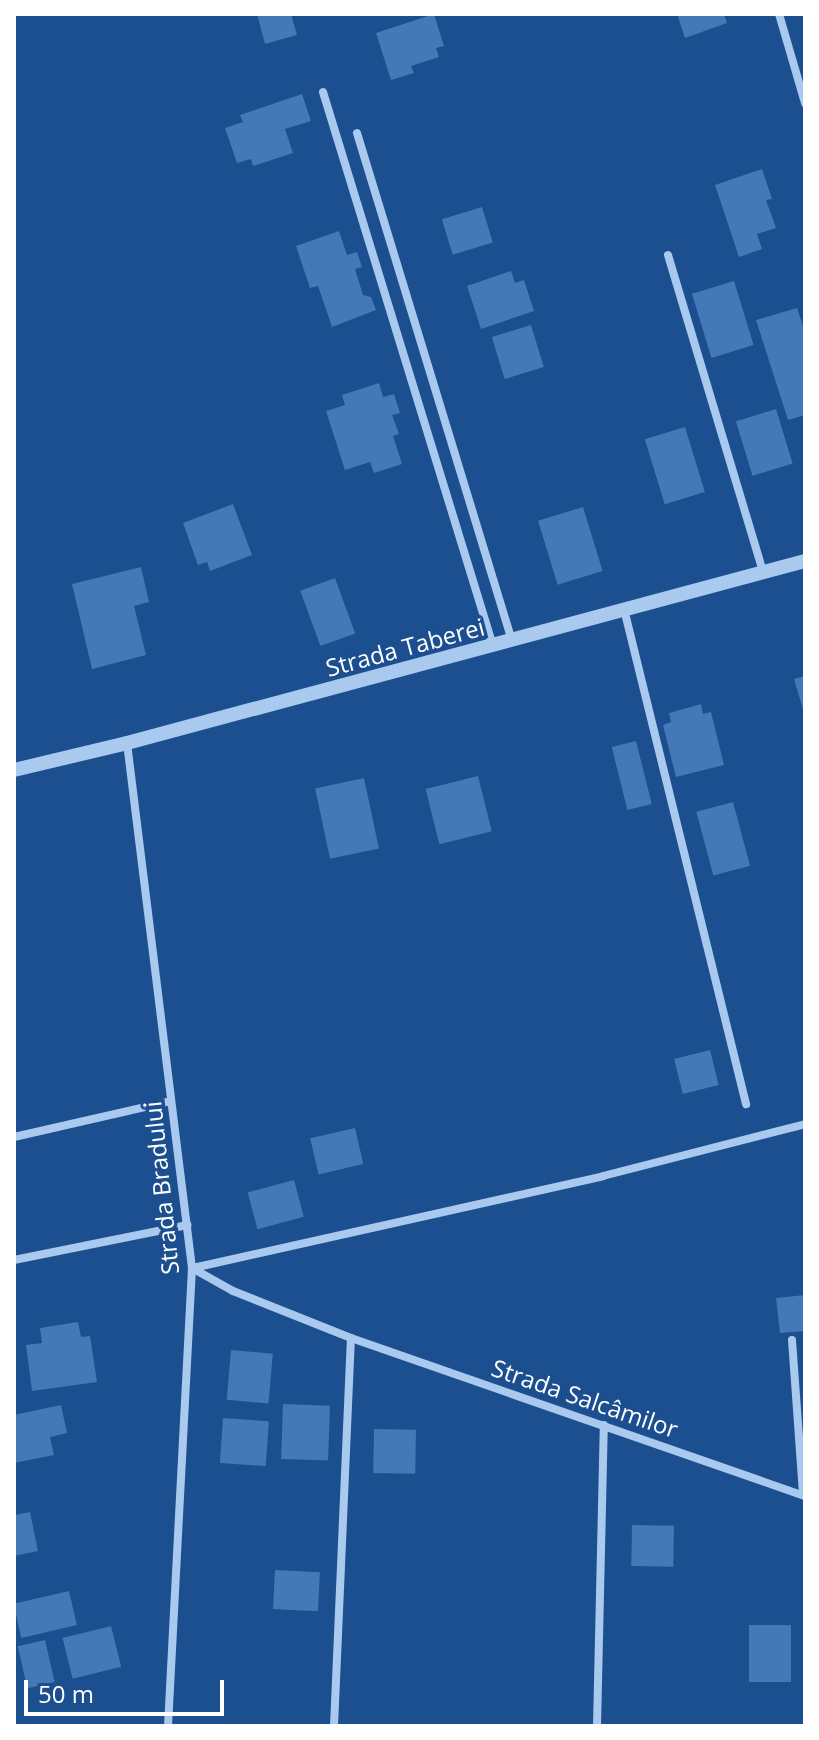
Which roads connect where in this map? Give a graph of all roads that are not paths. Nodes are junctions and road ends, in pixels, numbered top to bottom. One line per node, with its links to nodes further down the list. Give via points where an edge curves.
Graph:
1 (779, 14): 3 (street)
2 (323, 92): 10 (street)
3 (805, 103)
4 (357, 133): 9 (street)
5 (668, 255): 7 (street)
6 (805, 561): 7 (street, Strada Taberei)
7 (763, 572): 8 (street, Strada Taberei)
8 (624, 609): 9 (street, Strada Taberei); 14 (street)
9 (512, 641): 10 (street, Strada Taberei)
10 (493, 646): 11 (street, Strada Taberei)
11 (127, 743): 12 (street, Strada Taberei); 13 (street, Strada Bradului)
12 (14, 770)
13 (171, 1101): 16 (street); 17 (street, Strada Bradului)
14 (746, 1104)
15 (805, 1124): 19 (street, via 603,1176)
16 (14, 1137)
17 (187, 1225): 18 (street); 19 (street, Strada Bradului)
18 (14, 1260)
19 (192, 1268): 20 (street, Strada Salcâmilor, via 233,1291); 24 (street, Strada Bradului)
20 (351, 1338): 22 (street, Strada Salcâmilor); 25 (street)
21 (792, 1340): 23 (street)
22 (604, 1425): 23 (street, Strada Salcâmilor); 26 (street)
23 (804, 1496)
24 (168, 1726)
25 (334, 1726)
26 (597, 1726)

